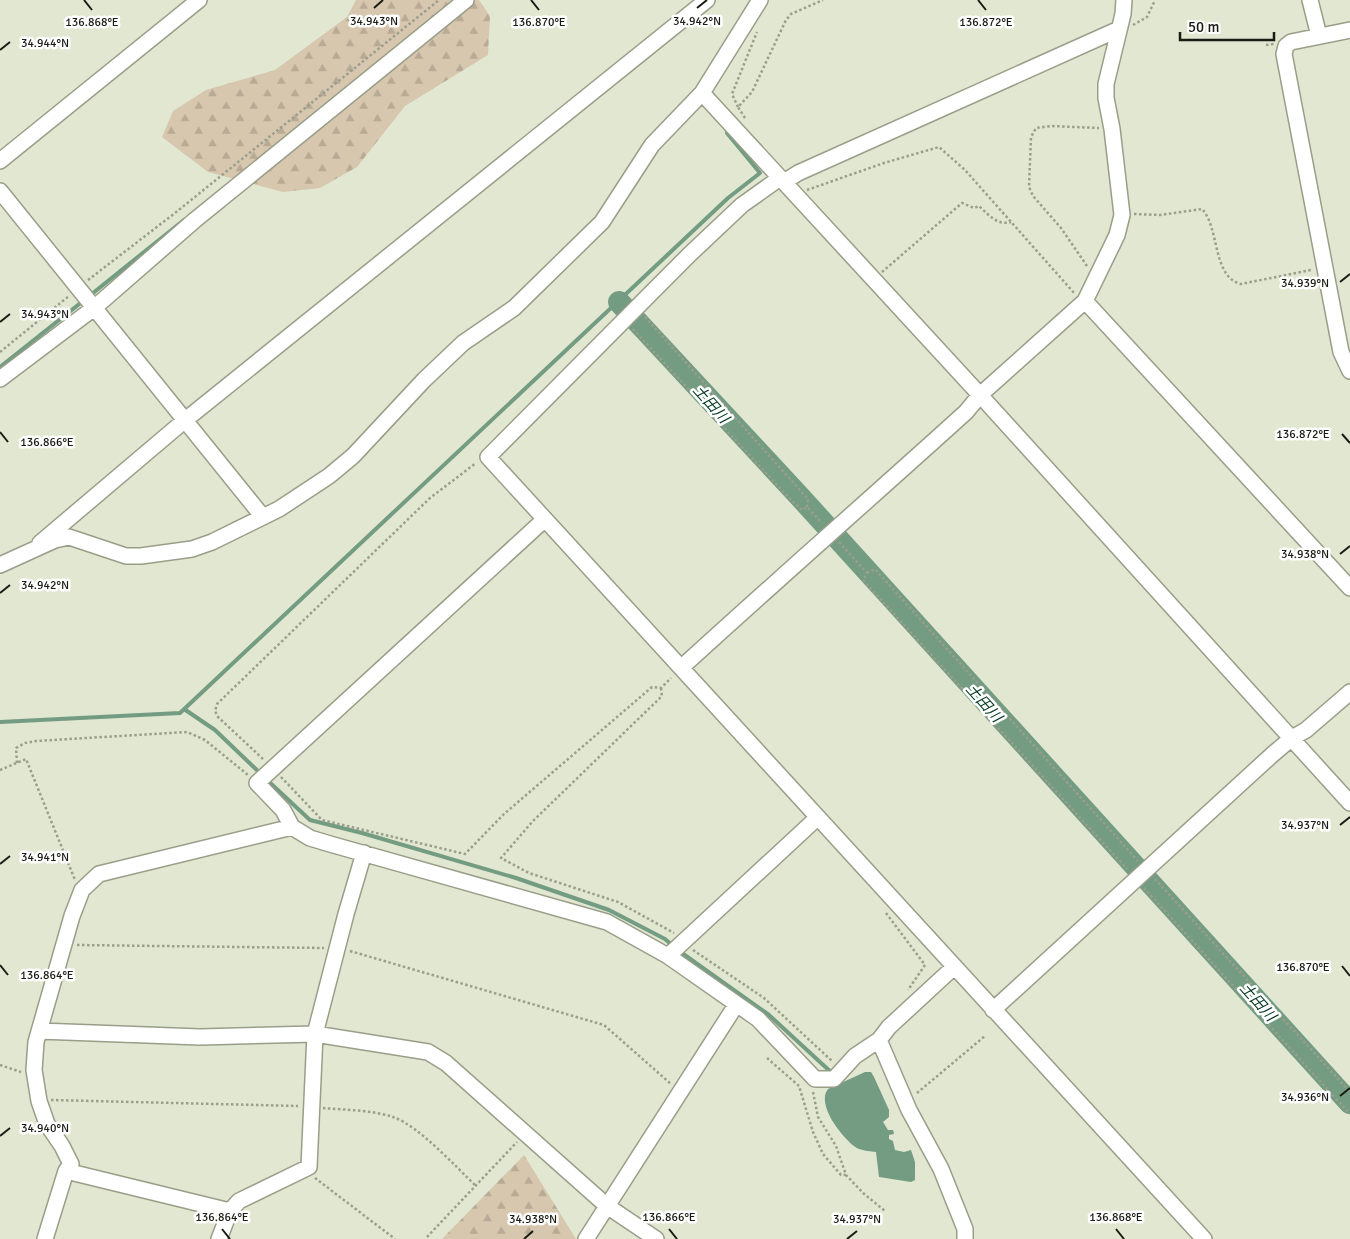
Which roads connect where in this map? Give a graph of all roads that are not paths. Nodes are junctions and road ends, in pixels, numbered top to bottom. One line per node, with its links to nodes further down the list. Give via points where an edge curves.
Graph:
1 (199, 0): 11 (street)
2 (466, 0): 15 (street, via 195,220)
3 (707, 0): 19 (street)
4 (760, 0): 10 (street)
5 (1124, 0): 7 (street, via 1124,14)
6 (1310, 0): 9 (street)
7 (1119, 27): 12 (street); 14 (street, via 1106,84 1106,98 1122,215 1112,248)
8 (1350, 30): 9 (street)
9 (1319, 36): 16 (street, via 1291,42 1284,54 1341,352)
10 (702, 93): 12 (street); 20 (street, via 652,145 611,209 583,242 514,308 463,343 353,456 329,476)
11 (0, 161)
12 (782, 180): 18 (street); 21 (street, via 742,205 488,457)
13 (0, 191): 15 (street)
14 (1084, 302): 18 (street); 24 (street)
15 (94, 308): 17 (street); 19 (street)
16 (1350, 371)
17 (0, 379)
18 (980, 395): 25 (street, via 860,509 830,532); 27 (street)
19 (184, 421): 20 (street); 22 (street)
20 (263, 517): 22 (street, via 212,542 173,552 126,556 69,537)
21 (545, 520): 25 (street, via 579,553); 30 (street, via 257,783 283,810)
22 (30, 552): 23 (street)
23 (0, 565)
24 (1350, 588)
25 (681, 668): 29 (street)
26 (1350, 692): 27 (street)
27 (1292, 738): 28 (street); 35 (street)
28 (1350, 804)
29 (816, 818): 32 (street); 33 (street)
30 (292, 827): 31 (street, via 310,838); 36 (street, via 100,874 82,890 51,982)
31 (364, 853): 32 (street, via 593,916); 37 (street)
32 (668, 956): 34 (street)
33 (954, 967): 35 (street); 38 (street)
34 (736, 1005): 38 (street, via 758,1019 815,1079 834,1079 855,1056); 40 (street)
35 (993, 1010): 47 (street, via 1061,1080)
36 (39, 1030): 37 (street, via 200,1036); 39 (street, via 35,1075 39,1101 71,1164)
37 (315, 1034): 40 (street, via 409,1048 436,1056); 41 (street, via 309,1167 239,1201)
38 (879, 1040): 46 (street, via 905,1101 941,1169 965,1229)
39 (66, 1171): 41 (street); 42 (street)
40 (607, 1206): 44 (street); 45 (street)
41 (230, 1211): 43 (street)
42 (45, 1239)
43 (220, 1239)
44 (586, 1239)
45 (656, 1239)
46 (965, 1239)
47 (1204, 1239)

